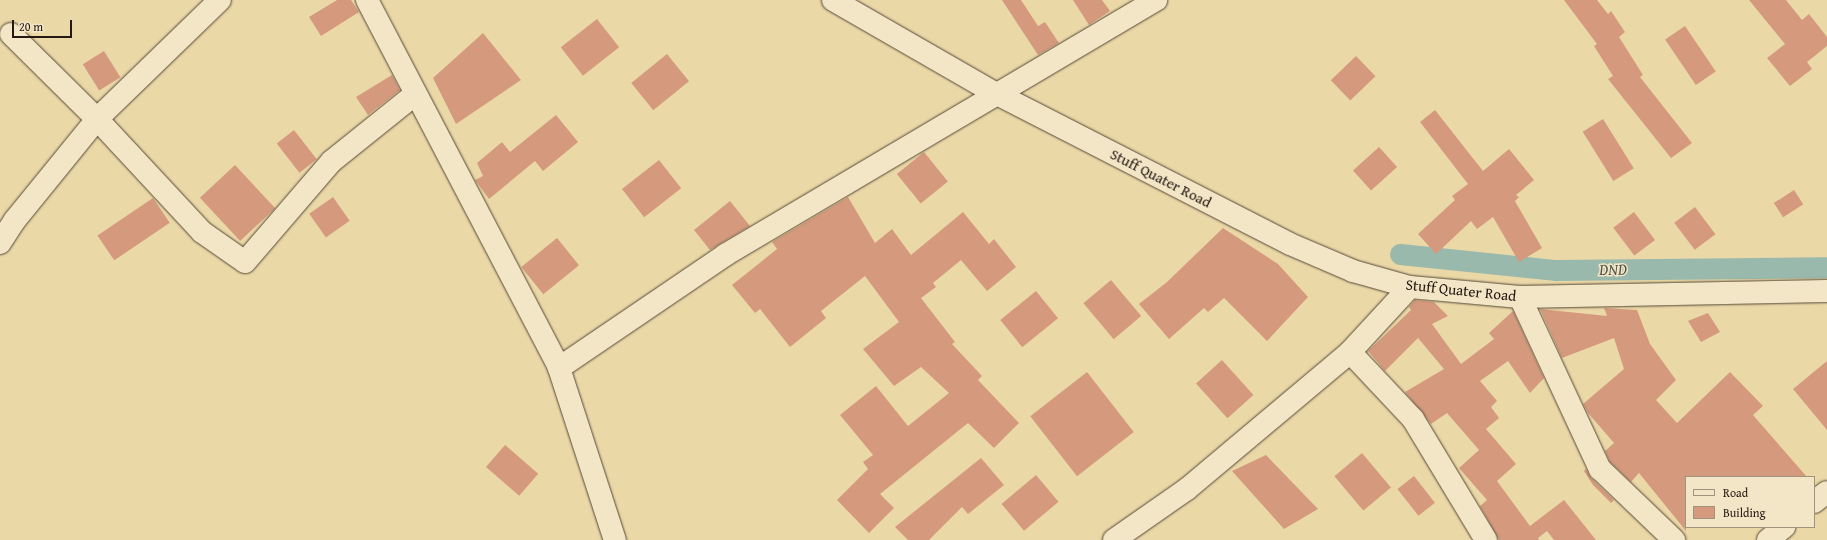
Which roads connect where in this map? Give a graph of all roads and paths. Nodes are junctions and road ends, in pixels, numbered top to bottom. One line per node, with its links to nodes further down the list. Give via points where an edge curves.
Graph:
1 (220, 0): 8 (street)
2 (367, 0): 7 (street)
3 (833, 0): 6 (street, Stuff Quater Road)
4 (1156, 0): 6 (street)
5 (11, 34): 8 (street)
6 (995, 93): 10 (street, Stuff Quater Road, via 1290,244 1353,271); 14 (street, via 725,255)
7 (414, 95): 8 (street, via 332,161 245,262 202,232); 14 (street)
8 (97, 119): 9 (street, via 15,220)
9 (0, 243)
10 (1410, 287): 12 (street, Stuff Quater Road); 13 (street)
11 (1827, 291): 12 (street, Stuff Quater Road)
12 (1520, 297): 21 (street, via 1600,468)
13 (1350, 352): 19 (street, via 1187,489); 20 (street, via 1413,419)
14 (559, 368): 18 (street)
15 (1827, 492): 16 (street)
16 (1815, 501)
17 (1783, 528): 22 (street)
18 (614, 540)
19 (1114, 540)
20 (1486, 540)
21 (1674, 540)
22 (1768, 540)

